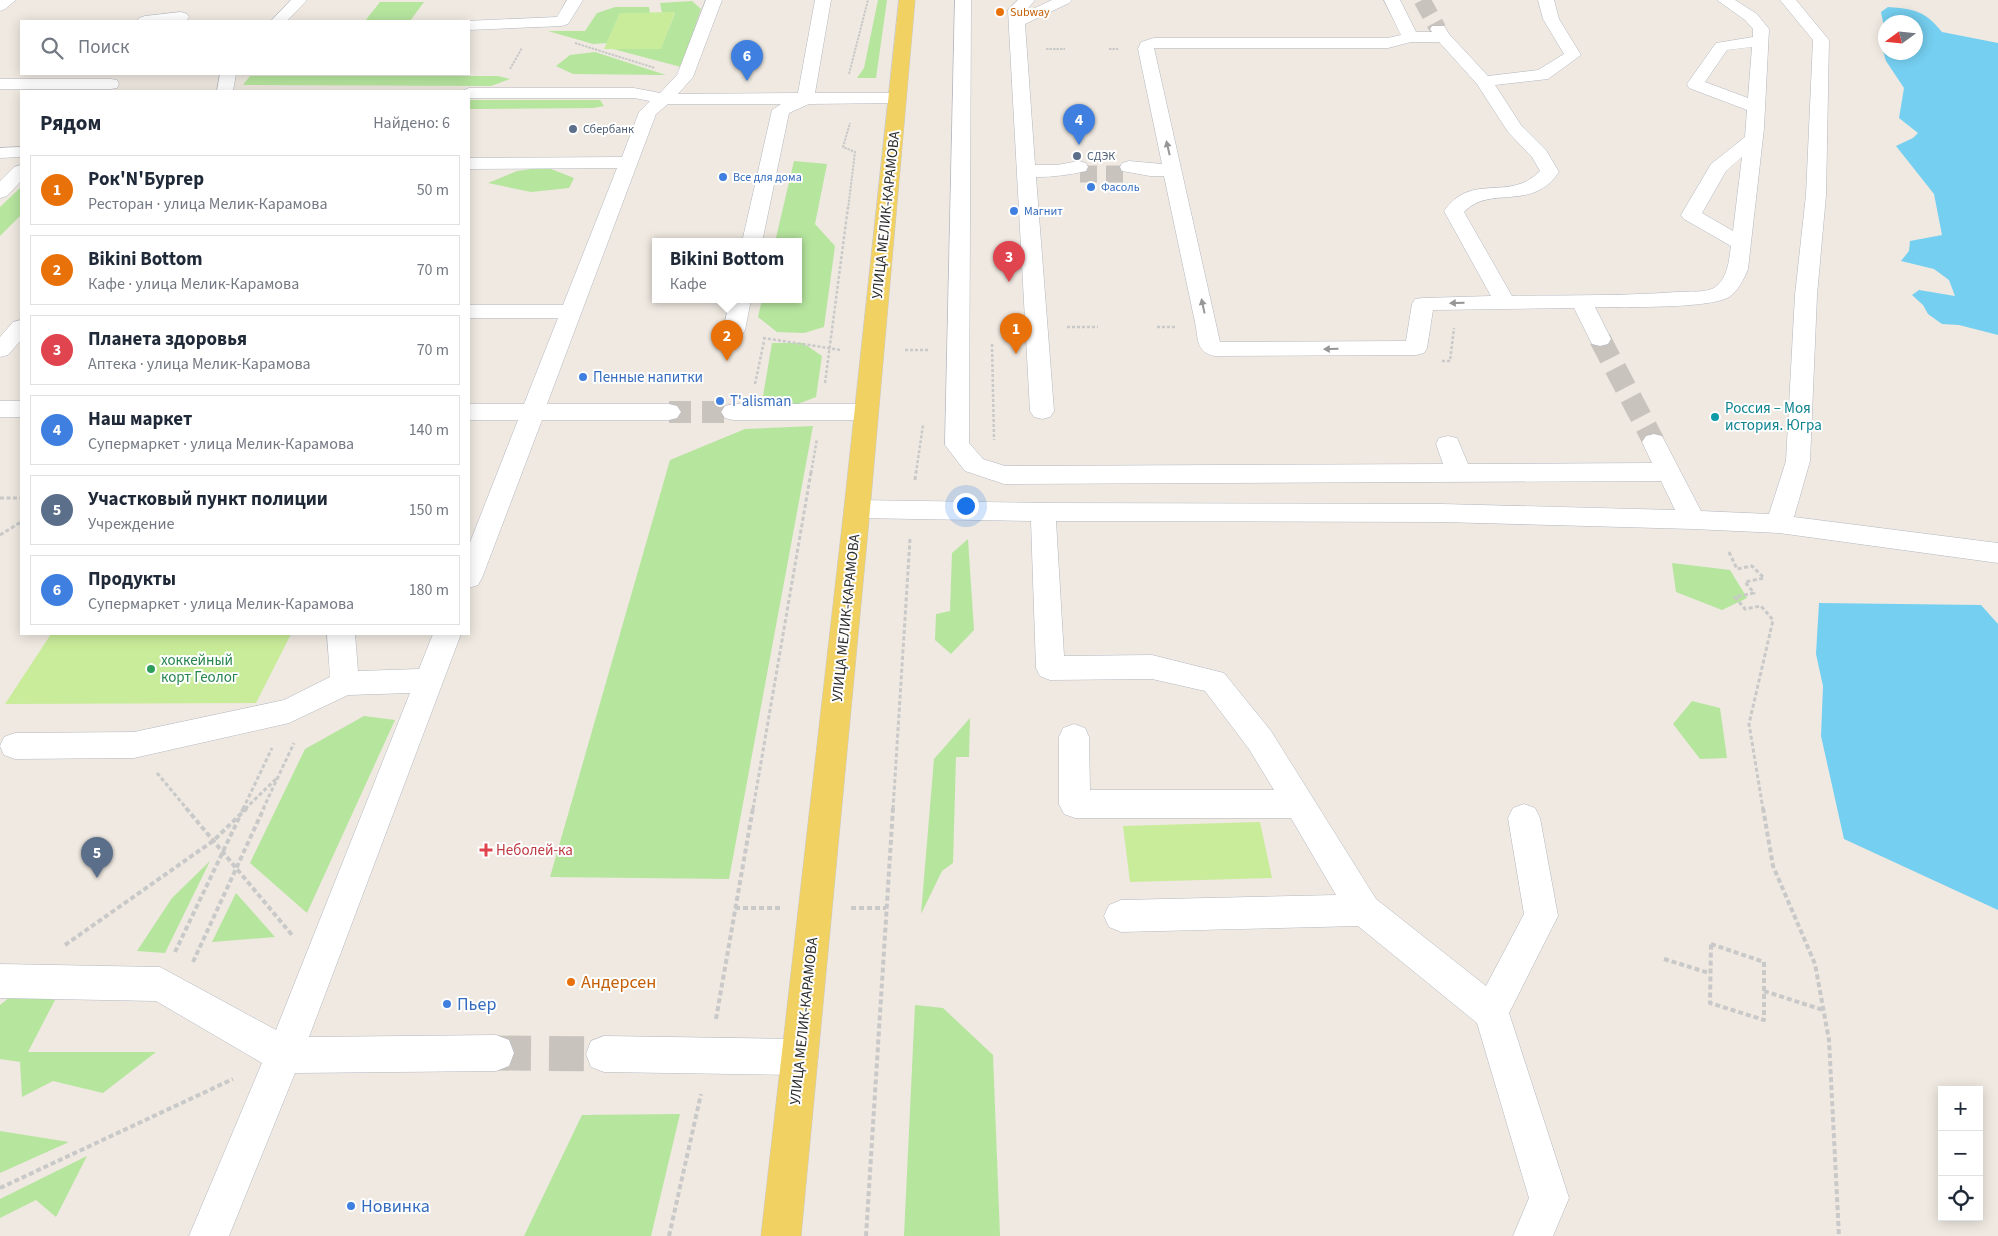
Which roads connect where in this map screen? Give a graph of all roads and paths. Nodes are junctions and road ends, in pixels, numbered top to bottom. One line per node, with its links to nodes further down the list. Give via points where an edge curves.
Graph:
1 (8, 0): 15 (street)
2 (299, 0): 18 (street)
3 (575, 0): 20 (street, via 562,21)
4 (714, 0): 29 (street)
5 (823, 0): 38 (street)
6 (868, 0): 35 (path)
7 (907, 0): 36 (main road, УЛИЦА МЕЛИК-КАРАМОВА)
8 (963, 0): 81 (street, via 957,444 974,465 1004,474)
9 (1027, 0): 19 (street, via 1016,10)
10 (1064, 0): 19 (street)
11 (1392, 0): 21 (street)
12 (1546, 0): 30 (street, via 1551,19 1573,55 1542,75)
13 (1725, 0): 23 (street, via 1751,17 1761,29)
14 (1788, 0): 93 (street, via 1821,40 1816,196 1806,295 1798,461)
15 (0, 6)
16 (184, 15): 17 (street)
17 (152, 20)
18 (280, 20)
19 (1017, 22): 47 (street)
20 (470, 25)
21 (1410, 38): 30 (street, via 1440,33); 46 (street, one-way to 21, via 1147,45 1388,43)
22 (526, 40): 25 (path)
23 (1760, 41): 39 (street); 39 (street, via 1722,46 1695,84)
24 (575, 43): 29 (path)
25 (507, 72)
26 (0, 75): 27 (street)
27 (20, 75)
28 (228, 75): 33 (street)
29 (685, 77): 37 (street)
30 (1484, 82): 53 (street, via 1514,128 1540,154 1550,172 1542,183 1524,192 1472,195 1460,202 1454,211)
31 (112, 83): 32 (street)
32 (0, 84)
33 (225, 90)
34 (470, 93): 37 (street, via 634,93)
35 (843, 98): 36 (street); 38 (street); 64 (path, via 851,116 843,147 855,152)
36 (897, 98): 65 (main road, УЛИЦА МЕЛИК-КАРАМОВА)
37 (664, 99): 38 (street); 43 (street, via 648,112)
38 (804, 99): 51 (street, via 780,110)
39 (1756, 107): 40 (street)
40 (1753, 139): 52 (street); 52 (street, via 1718,168 1692,215)
41 (20, 152): 42 (street)
42 (0, 153)
43 (628, 162): 44 (street); 57 (street)
44 (470, 163)
45 (1130, 170): 46 (street)
46 (1173, 170): 53 (street, one-way to 46, via 1423,304 1416,348 1214,349 1209,345)
47 (1026, 171): 48 (street); 70 (street)
48 (1079, 171)
49 (20, 172): 50 (street)
50 (0, 192)
51 (753, 238)
52 (1741, 244): 54 (street, via 1738,269 1721,293 1664,300)
53 (1505, 302): 54 (street)
54 (1581, 302): 62 (street)
55 (739, 303): 60 (street)
56 (470, 311): 57 (street)
57 (572, 312): 76 (street)
58 (1454, 324): 67 (path, via 1450,361)
59 (20, 328): 63 (street)
60 (734, 330): 61 (path)
61 (764, 338): 64 (path); 73 (path)
62 (1600, 339)
63 (0, 350)
64 (830, 350): 65 (path); 74 (path)
65 (872, 350): 66 (path); 75 (main road, УЛИЦА МЕЛИК-КАРАМОВА)
66 (934, 350)
67 (1441, 361)
68 (0, 409): 69 (street)
69 (20, 409)
70 (1042, 410)
71 (470, 412): 76 (street)
72 (668, 412): 76 (street)
73 (741, 412): 74 (street)
74 (821, 412): 75 (street); 127 (path)
75 (866, 412): 87 (main road, УЛИЦА МЕЛИК-КАРАМОВА)
76 (534, 413): 97 (street)
77 (923, 424): 86 (path)
78 (1654, 442): 80 (street)
79 (1448, 444): 82 (street)
80 (1670, 472): 82 (street); 91 (street)
81 (1151, 473): 83 (street); 89 (street)
82 (1459, 473): 83 (street)
83 (1428, 474): 90 (street)
84 (0, 498): 85 (path)
85 (20, 498)
86 (912, 508): 87 (street); 88 (street); 134 (path)
87 (857, 509): 129 (main road, УЛИЦА МЕЛИК-КАРАМОВА)
88 (1043, 512): 89 (street); 108 (street, via 1050,668 1152,667 1214,681 1260,740)
89 (1158, 512): 90 (street)
90 (1442, 513): 91 (street)
91 (1693, 520): 93 (street)
92 (20, 523): 94 (path)
93 (1779, 524): 96 (street)
94 (0, 535)
95 (1729, 552): 123 (path, via 1738,569 1752,566 1764,578 1745,582 1754,593 1735,597 1745,609 1761,606 1773,620 1749,724 1773,866 1815,964)
96 (1998, 553)
97 (470, 575)
98 (341, 635): 101 (street)
99 (447, 635): 100 (street)
100 (428, 682): 101 (street); 118 (street)
101 (345, 683): 102 (street)
102 (316, 697): 103 (street); 107 (path)
103 (289, 711): 105 (street); 109 (path)
104 (1074, 737): 108 (street, via 1075,804)
105 (134, 745): 106 (street); 111 (path)
106 (15, 746)
107 (278, 777): 109 (path); 113 (path)
108 (1299, 804): 114 (street)
109 (240, 815): 111 (path); 112 (path)
110 (1524, 818): 124 (street, via 1540,916)
111 (213, 841): 112 (path); 116 (path)
112 (223, 852): 113 (path); 121 (path)
113 (236, 867): 118 (path); 121 (path)
114 (1364, 910): 115 (street); 124 (street)
115 (1121, 916)
116 (61, 948)
117 (1664, 960): 119 (path)
118 (318, 967): 128 (street)
119 (1709, 973): 122 (path, via 1710,944 1764,962); 122 (path, via 1710,1003 1764,1020)
120 (0, 981): 121 (street)
121 (169, 989): 128 (street)
122 (1764, 991): 123 (path)
123 (1823, 1010): 136 (path, via 1828,1040)
124 (1491, 1012): 135 (street, via 1549,1198)
125 (496, 1053): 128 (street)
126 (604, 1054): 127 (street)
127 (710, 1054): 129 (street); 132 (path)
128 (284, 1055): 130 (path); 131 (street)
129 (800, 1056): 133 (main road, УЛИЦА МЕЛИК-КАРАМОВА)
130 (0, 1188)
131 (210, 1236)
132 (669, 1236)
133 (781, 1236)
134 (866, 1236)
135 (1533, 1236)
136 (1839, 1236)

